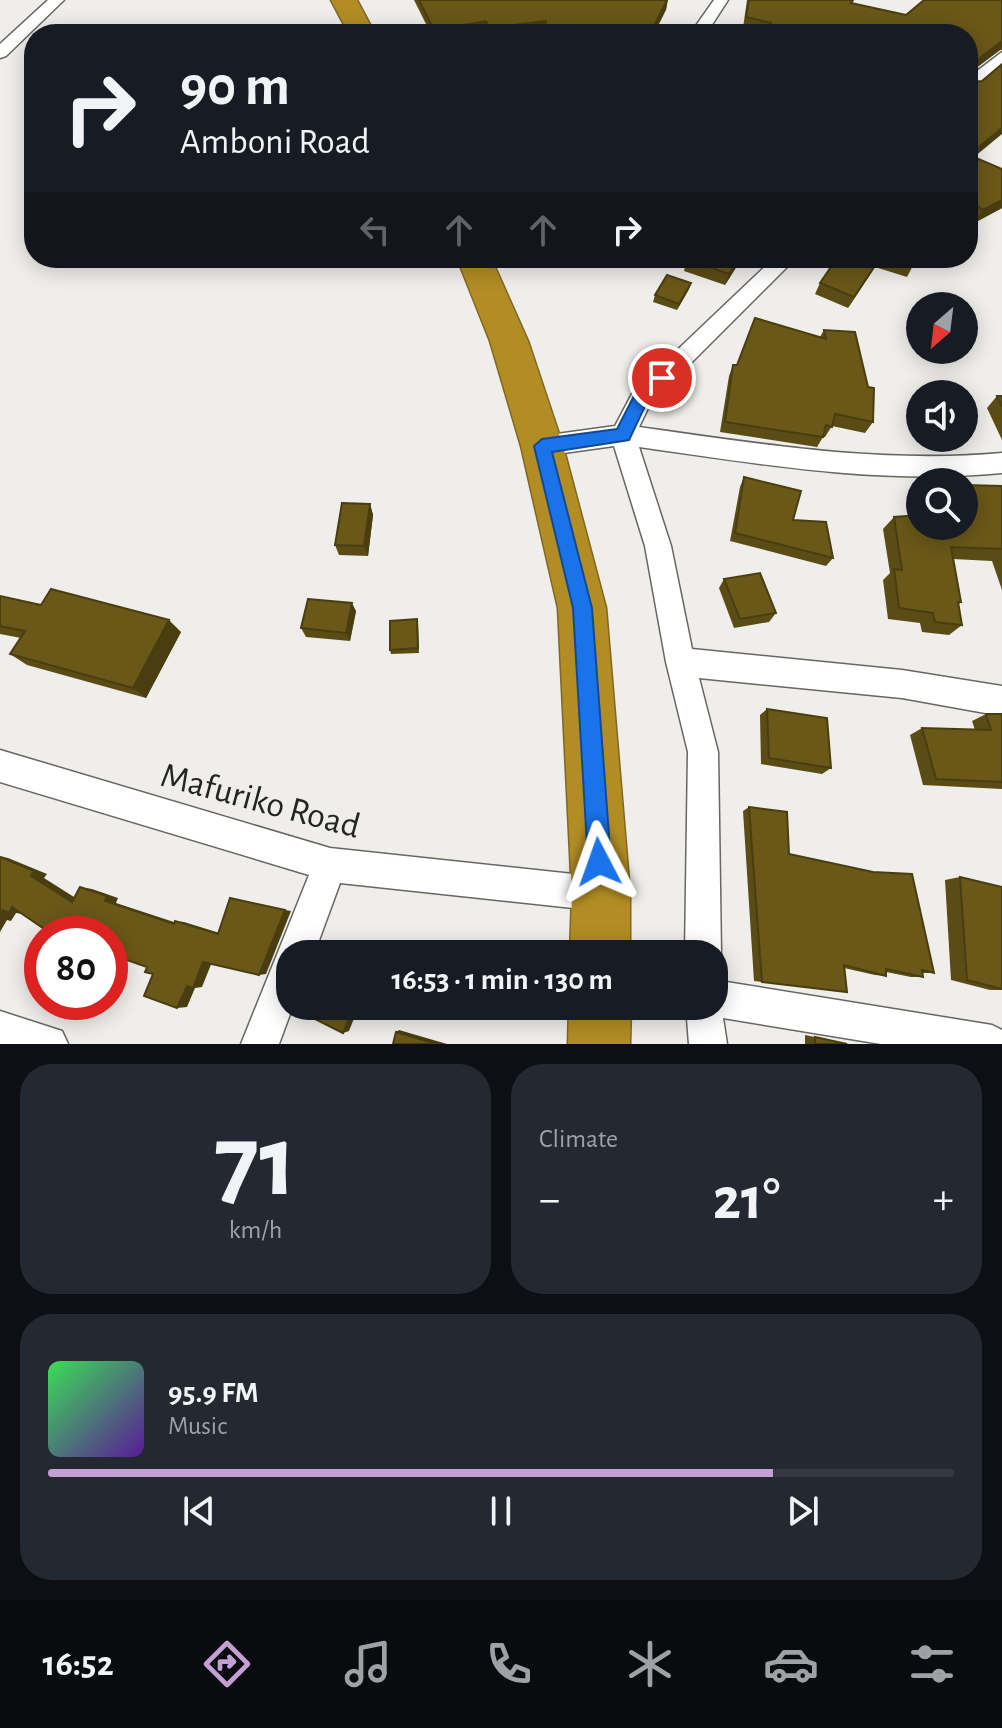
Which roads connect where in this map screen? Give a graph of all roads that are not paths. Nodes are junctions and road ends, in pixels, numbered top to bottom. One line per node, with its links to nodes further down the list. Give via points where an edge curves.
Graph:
1 (57, 0): 4 (street)
2 (344, 0): 5 (highway)
3 (721, 0): 6 (street)
4 (31, 24)
5 (357, 24)
6 (705, 24)
7 (24, 31): 8 (street)
8 (0, 53)
9 (1002, 57): 10 (street)
10 (978, 78)
11 (478, 268): 14 (highway, via 509,341)
12 (776, 268): 13 (street, via 641,398)
13 (623, 435): 14 (street); 15 (street, via 887,468); 16 (street, via 658,546)
14 (542, 446): 20 (highway, via 582,608)
15 (1002, 463)
16 (680, 662): 17 (street, via 902,684); 23 (street, via 703,752)
17 (1002, 701)
18 (0, 766): 19 (street, Mafuriko Road)
19 (330, 865): 20 (street, Mafuriko Road); 21 (street)
20 (601, 894): 22 (highway)
21 (301, 940)
22 (600, 940)
23 (703, 940)
24 (728, 1000): 33 (street)
25 (276, 1003): 30 (street)
26 (600, 1020): 31 (highway)
27 (705, 1020): 32 (street)
28 (0, 1029): 29 (street)
29 (49, 1044)
30 (260, 1044)
31 (599, 1044)
32 (708, 1044)
33 (992, 1044)

